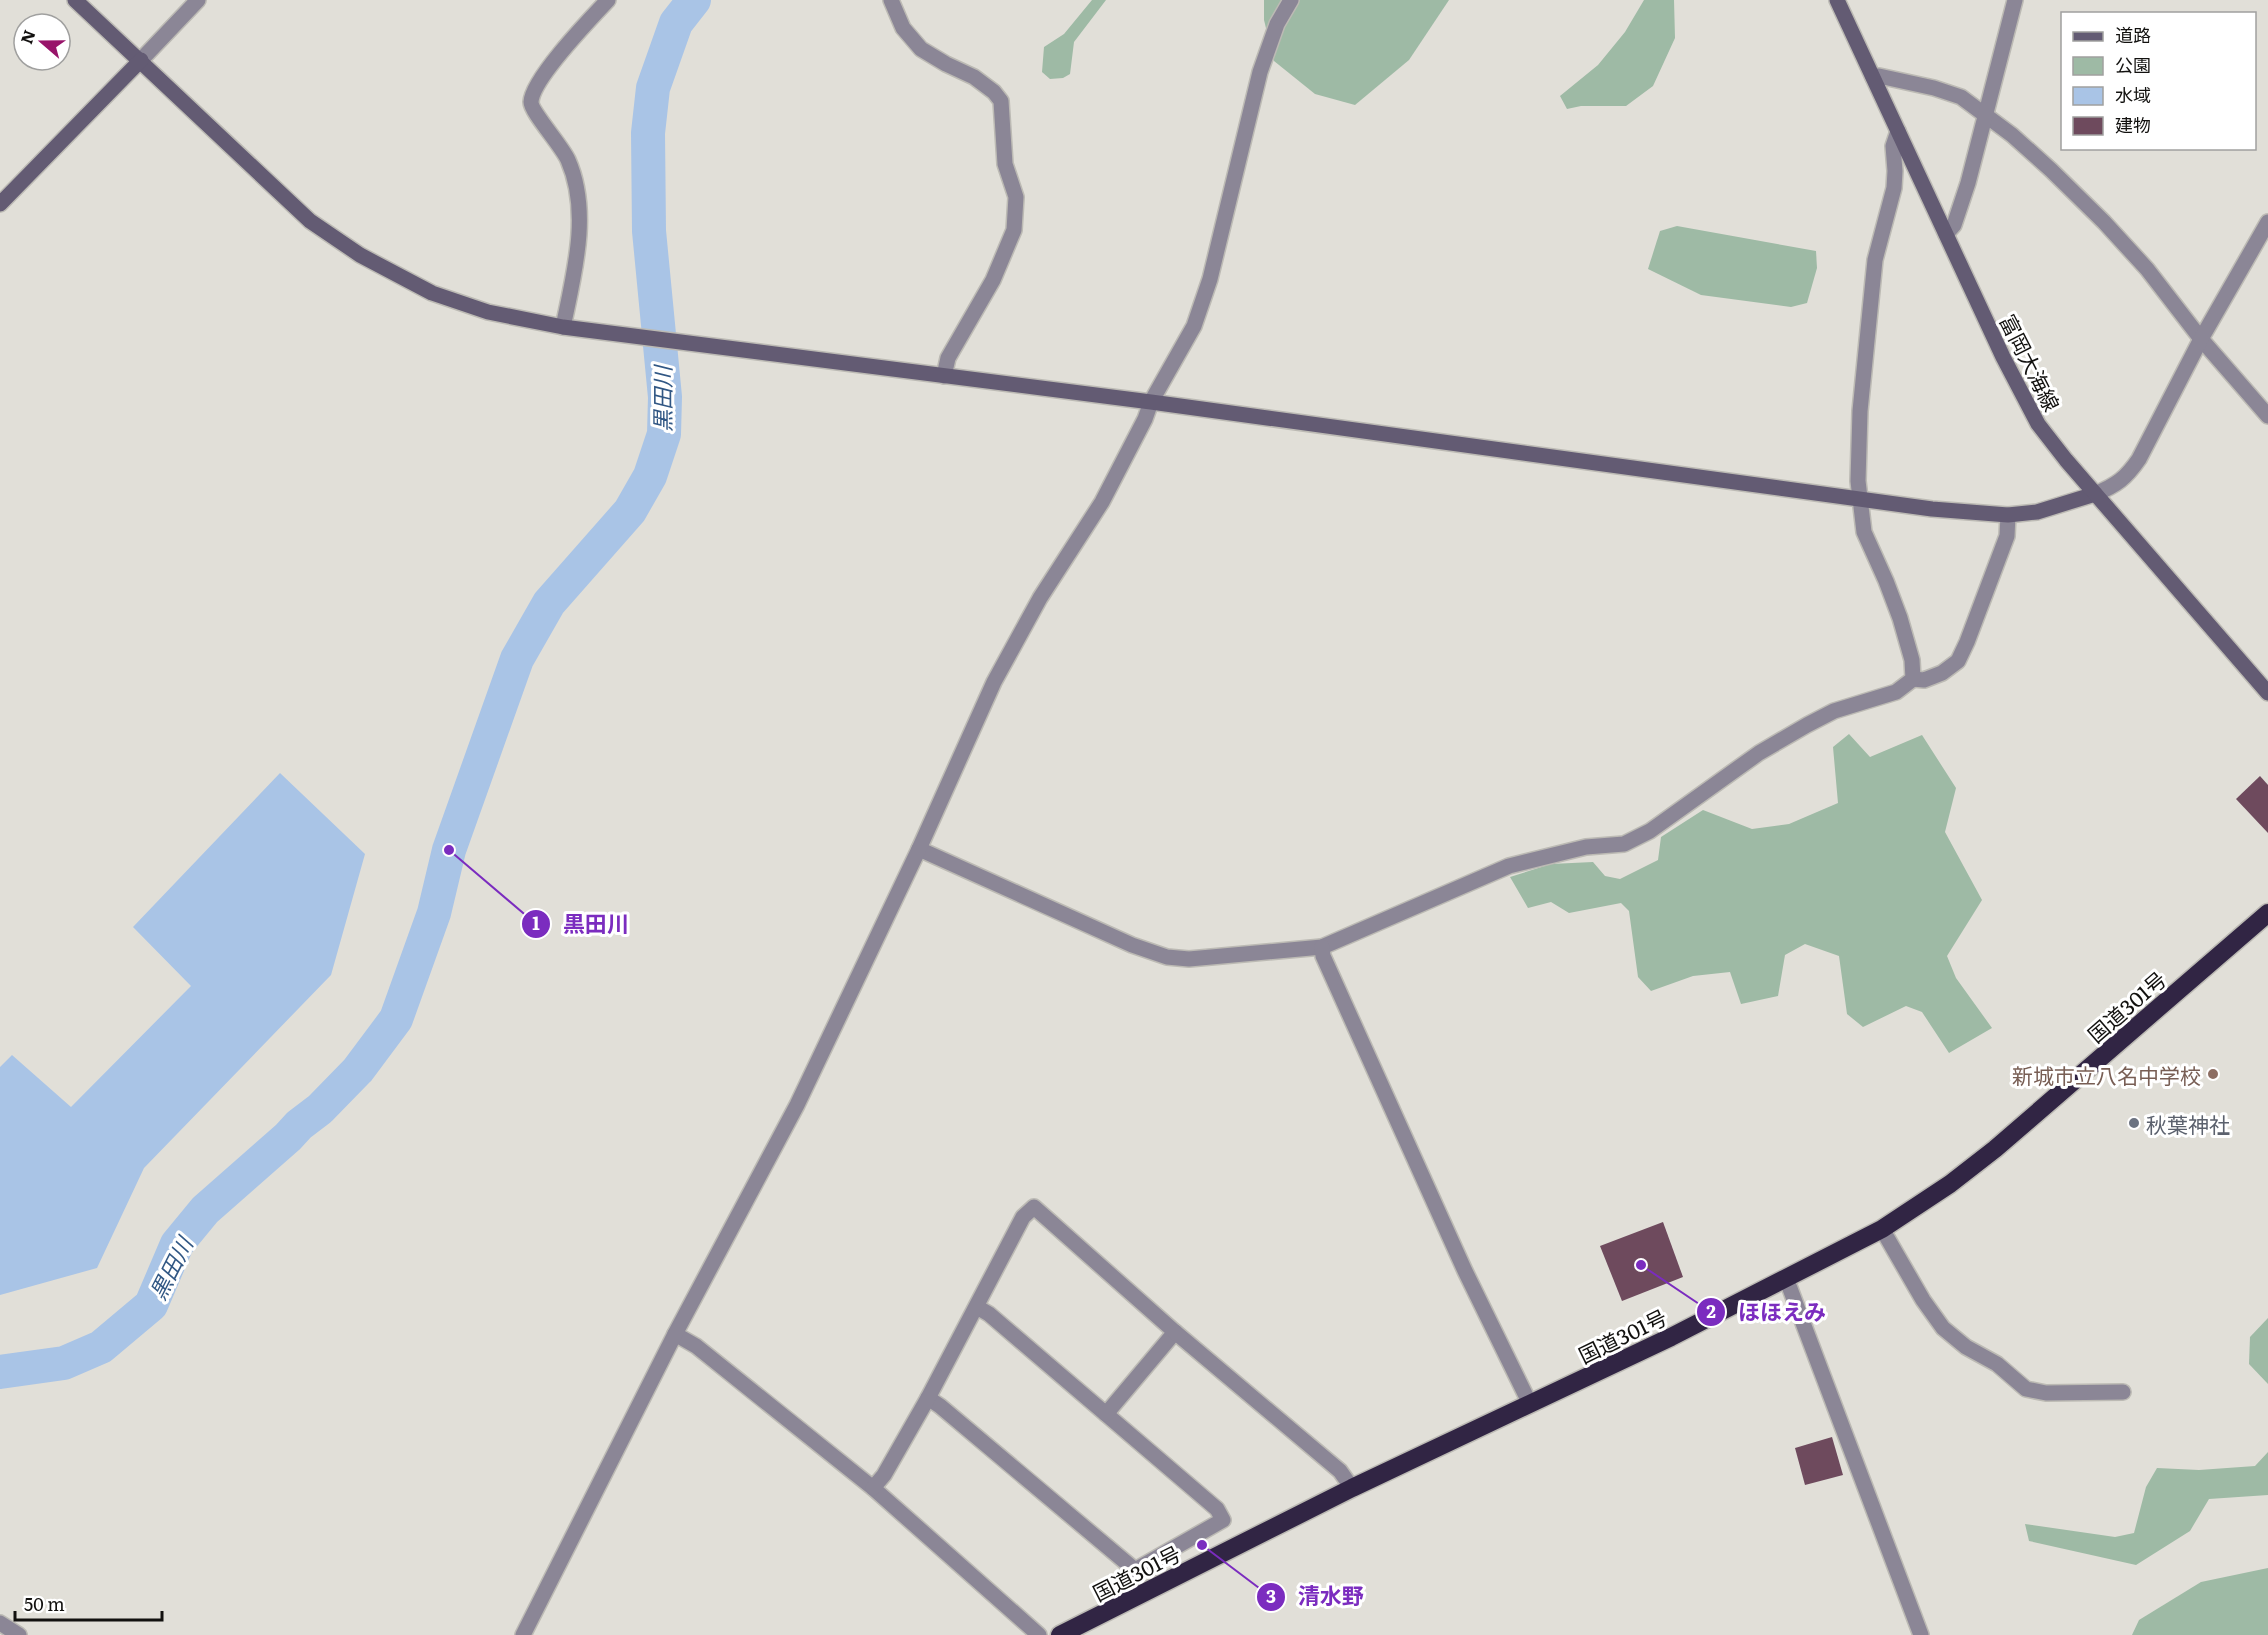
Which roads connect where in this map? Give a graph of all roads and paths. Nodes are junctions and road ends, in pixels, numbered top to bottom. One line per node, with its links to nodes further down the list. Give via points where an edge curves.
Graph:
1 (75, 0): 8 (street)
2 (198, 0): 8 (street)
3 (608, 0): 16 (street, via 548,70 531,103 568,160 578,192 580,223)
4 (891, 0): 18 (street, via 903,28 921,49 974,77 1001,101 1004,155 1016,196 1014,230 993,280 948,358)
5 (1291, 0): 19 (street, via 1277,24 1260,72 1210,279 1194,326)
6 (1837, 0): 9 (street, 富岡大海線)
7 (2015, 0): 10 (street)
8 (141, 60): 12 (street); 16 (street, via 310,221 360,255 432,293 488,312)
9 (1874, 77): 10 (street, via 1934,88 1961,98); 11 (street, 富岡大海線)
10 (1984, 114): 14 (street, via 1968,183 1954,225); 17 (street, via 2051,170 2104,222 2147,269)
11 (1898, 131): 14 (street, 富岡大海線); 22 (street, via 1893,146 1894,188 1875,260 1860,411)
12 (0, 204)
13 (2268, 222): 15 (street)
14 (1946, 234): 21 (street, 富岡大海線, via 2038,424)
15 (2263, 243): 17 (street)
16 (563, 327): 18 (street)
17 (2201, 339): 20 (street); 21 (street, via 2127,477)
18 (944, 376): 19 (street)
19 (1151, 402): 22 (street); 26 (street, via 1102,502 993,682)
20 (2268, 416)
21 (2095, 494): 23 (street, via 2037,512); 25 (street, 富岡大海線)
22 (1860, 500): 23 (street); 24 (street, via 1864,532 1900,618)
23 (2008, 515): 24 (street, via 2007,536 1958,661 1942,673 1924,680)
24 (1913, 679): 28 (street, via 1896,692 1834,711 1759,753 1650,831 1624,844 1586,847 1509,866)
25 (2268, 693)
26 (919, 849): 28 (street, via 1167,957 1189,959); 33 (street, via 797,1105)
27 (2268, 913): 29 (highway, 国道301号, via 1995,1149)
28 (1322, 946): 36 (street, via 1323,956 1460,1260)
29 (1882, 1229): 30 (highway, 国道301号); 34 (street, via 1943,1328 1966,1347 1998,1364 2026,1389 2046,1393)
30 (1786, 1278): 36 (highway, 国道301号); 45 (street)
31 (976, 1307): 32 (street, via 1023,1217 1034,1207); 35 (street); 37 (street)
32 (1175, 1332): 37 (street); 39 (street, via 1340,1471)
33 (675, 1334): 38 (street, via 696,1346); 42 (street)
34 (2123, 1392)
35 (928, 1398): 37 (street, via 1135,1570 1223,1520 1217,1509); 38 (street)
36 (1530, 1404): 39 (highway, 国道301号)
37 (1106, 1414)
38 (873, 1488): 43 (street)
39 (1352, 1488): 44 (highway, 国道301号)
40 (0, 1623): 41 (street)
41 (20, 1635)
42 (523, 1635)
43 (1039, 1635)
44 (1060, 1635)
45 (1921, 1635)

